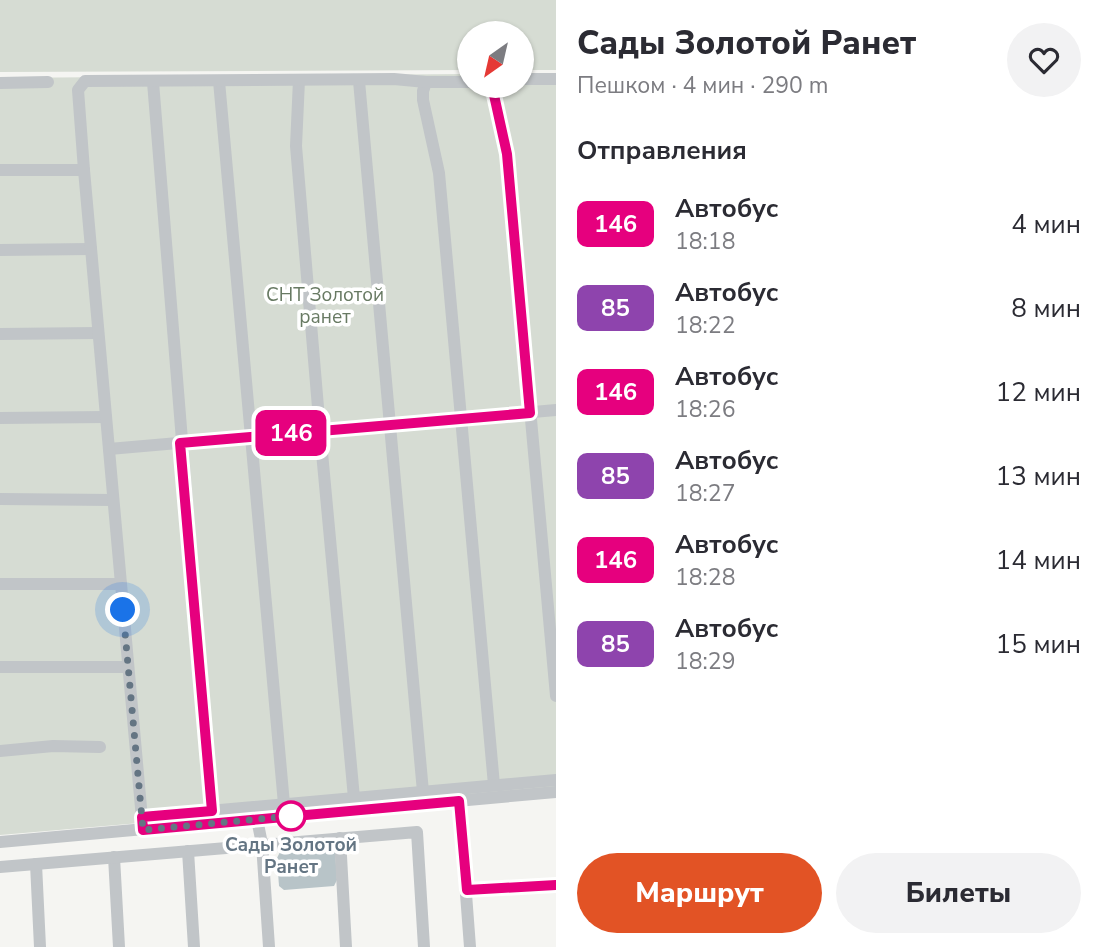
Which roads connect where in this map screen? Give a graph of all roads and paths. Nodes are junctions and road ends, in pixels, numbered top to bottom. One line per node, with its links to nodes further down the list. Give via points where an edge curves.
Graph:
1 (534, 79): 2 (street)
2 (556, 79)
3 (299, 80): 4 (street); 5 (street); 24 (street, via 296,146)
4 (219, 81): 7 (street); 25 (street)
5 (359, 81): 8 (street); 23 (street)
6 (48, 82): 10 (street)
7 (153, 82): 13 (street, via 85,81 80,85); 26 (street)
8 (426, 82): 9 (street); 22 (street, via 423,91 439,173)
9 (457, 82)
10 (0, 83)
11 (495, 98): 19 (street, via 507,154)
12 (0, 170): 13 (street)
13 (84, 170): 14 (street)
14 (91, 249): 15 (street); 16 (street)
15 (0, 250)
16 (98, 333): 17 (street); 20 (street)
17 (0, 334)
18 (556, 410): 19 (street)
19 (530, 413): 22 (street); 34 (street)
20 (106, 417): 21 (street); 27 (street)
21 (0, 418)
22 (460, 419): 23 (street); 38 (street)
23 (389, 425): 24 (street); 39 (street)
24 (320, 431): 25 (street); 41 (street)
25 (250, 437): 26 (street); 43 (street)
26 (180, 443): 27 (street); 44 (street)
27 (109, 449): 29 (street)
28 (0, 499): 29 (street)
29 (113, 500): 31 (street)
30 (0, 584): 31 (street)
31 (121, 584): 33 (street)
32 (0, 667): 33 (street)
33 (128, 667): 46 (street)
34 (556, 696)
35 (100, 747): 36 (street)
36 (0, 751)
37 (556, 780): 38 (street)
38 (494, 785): 39 (street)
39 (423, 792): 41 (street)
40 (556, 792): 42 (street)
41 (355, 798): 43 (street)
42 (459, 801): 45 (street); 55 (street)
43 (284, 804): 44 (street)
44 (212, 811): 46 (street)
45 (257, 819): 46 (street); 49 (street)
46 (142, 823): 48 (street)
47 (340, 838): 49 (street); 60 (street); 61 (street, via 417,832)
48 (0, 842)
49 (262, 844): 50 (street); 59 (street)
50 (188, 851): 51 (street); 58 (street)
51 (114, 857): 52 (street); 57 (street)
52 (36, 864): 53 (street); 56 (street)
53 (0, 867)
54 (556, 885): 55 (street)
55 (467, 890): 62 (street)
56 (40, 947)
57 (119, 947)
58 (194, 947)
59 (269, 947)
60 (346, 947)
61 (424, 947)
62 (470, 947)

